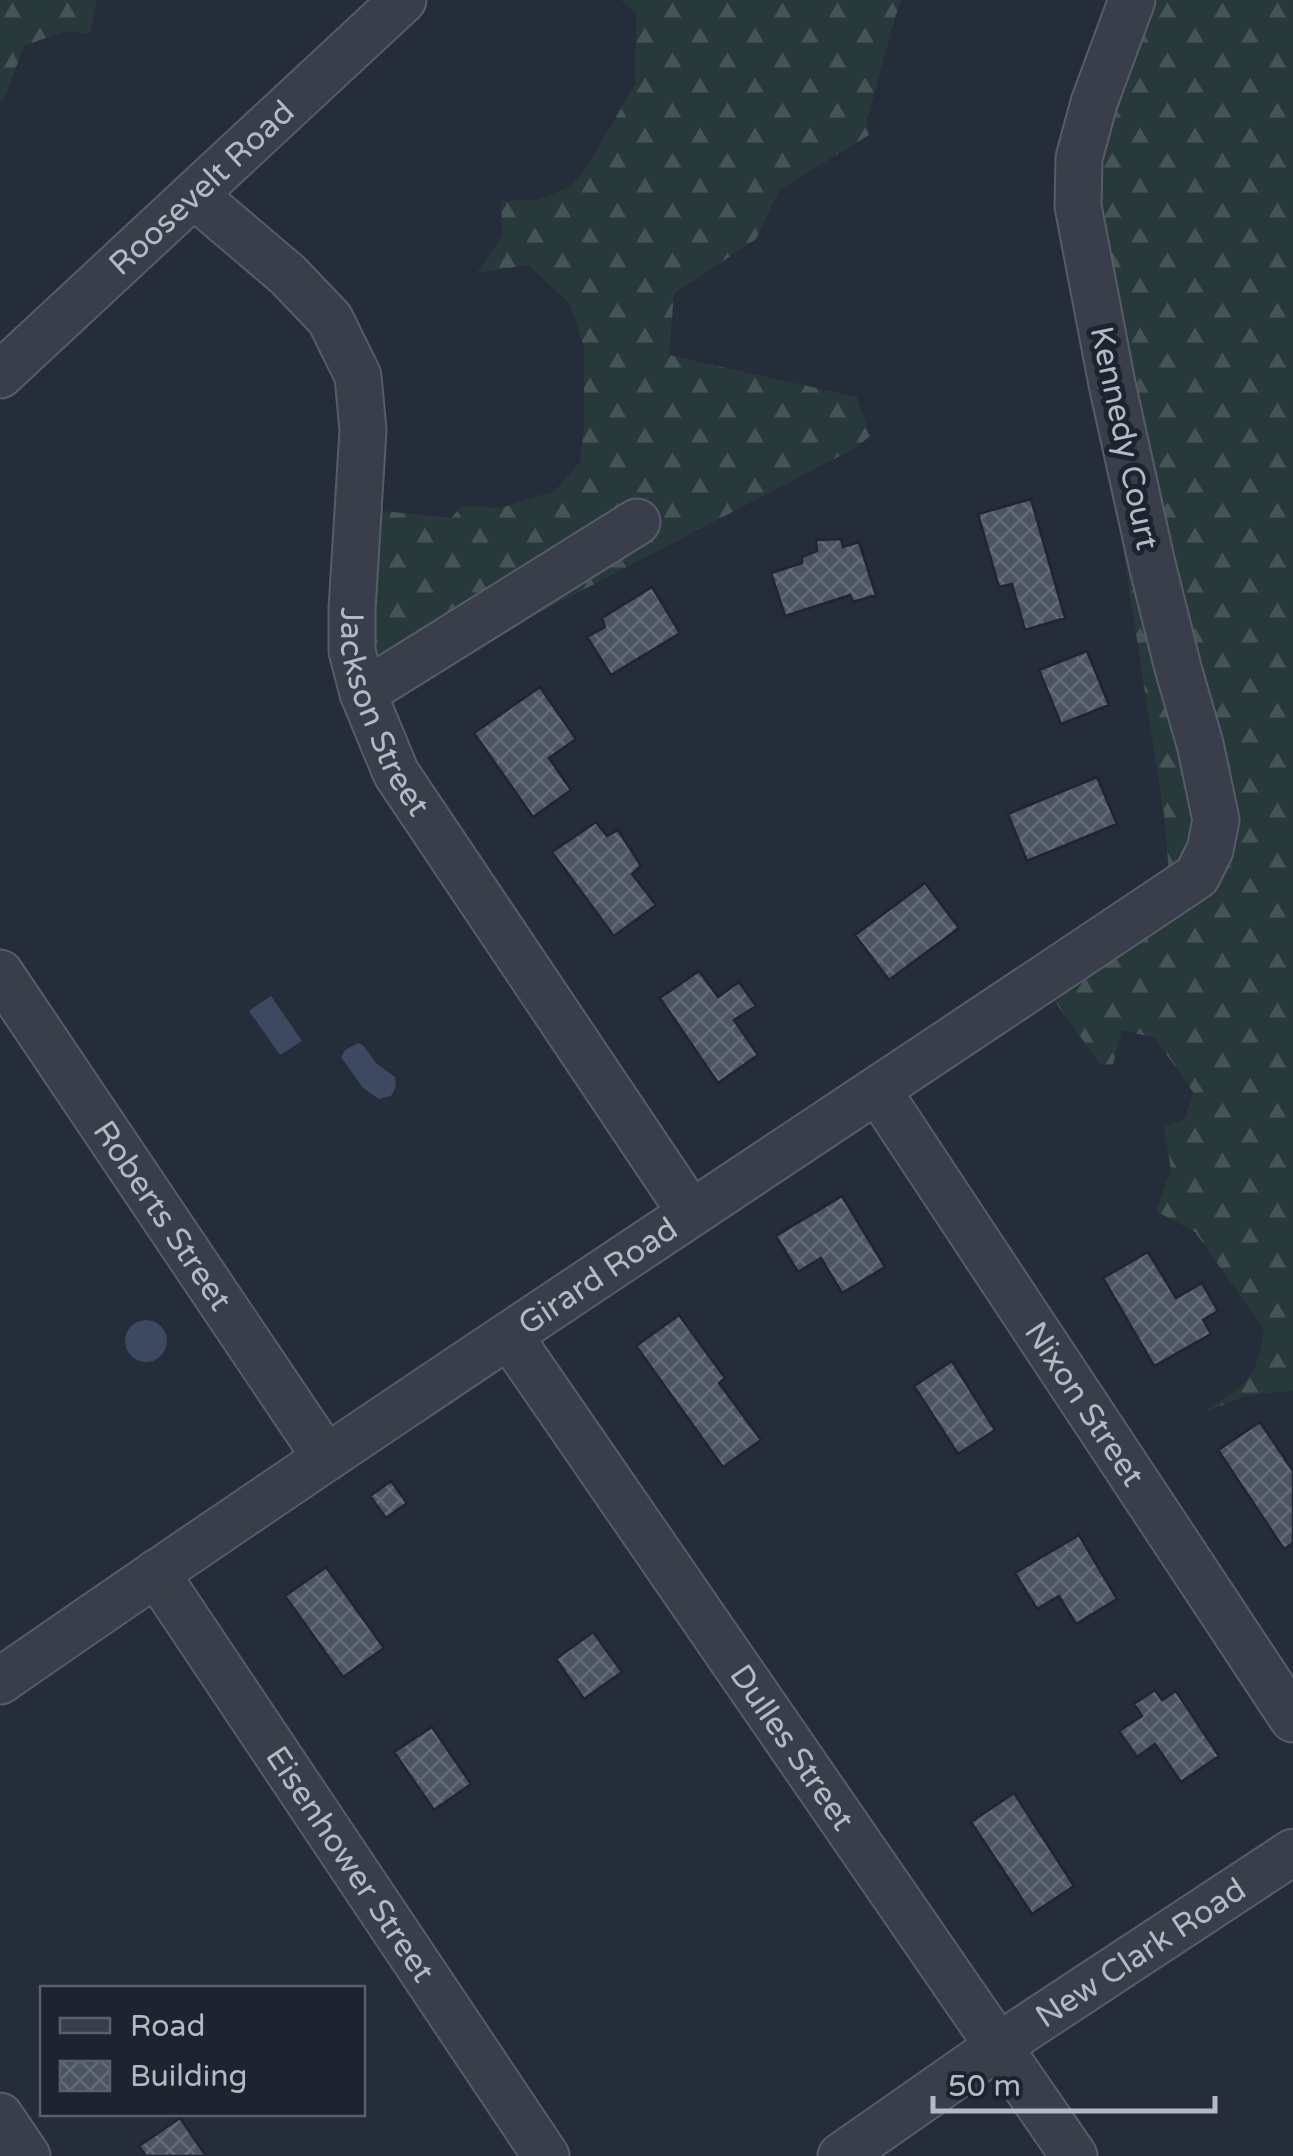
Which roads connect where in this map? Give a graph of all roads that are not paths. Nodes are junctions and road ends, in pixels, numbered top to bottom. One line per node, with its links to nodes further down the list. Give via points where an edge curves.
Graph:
1 (403, 0): 3 (street, Roosevelt Road)
2 (1132, 0): 7 (street, Kennedy Court, via 1084,140 1078,206 1148,545 1216,820)
3 (194, 195): 4 (street, Roosevelt Road); 6 (street, Jackson Street, via 330,319 358,376 363,430 352,651)
4 (0, 375)
5 (637, 522): 6 (street)
6 (362, 693): 10 (street, Jackson Street, via 396,773)
7 (1197, 876): 9 (street, Girard Road)
8 (0, 973): 12 (street, Roberts Street)
9 (878, 1090): 10 (street, Girard Road); 15 (street, Nixon Street)
10 (690, 1212): 11 (street, Girard Road)
11 (510, 1336): 12 (street, Girard Road); 17 (street, Dulles Street)
12 (326, 1458): 13 (street, Girard Road)
13 (156, 1573): 14 (street, Girard Road); 20 (street, Eisenhower Street)
14 (0, 1681)
15 (1293, 1719)
16 (1293, 1852): 17 (street, New Clark Road)
17 (1000, 2046): 21 (street, New Clark Road); 22 (street, Dulles Street)
18 (0, 2116): 19 (street)
19 (28, 2156)
20 (546, 2156)
21 (841, 2156)
22 (1074, 2156)

